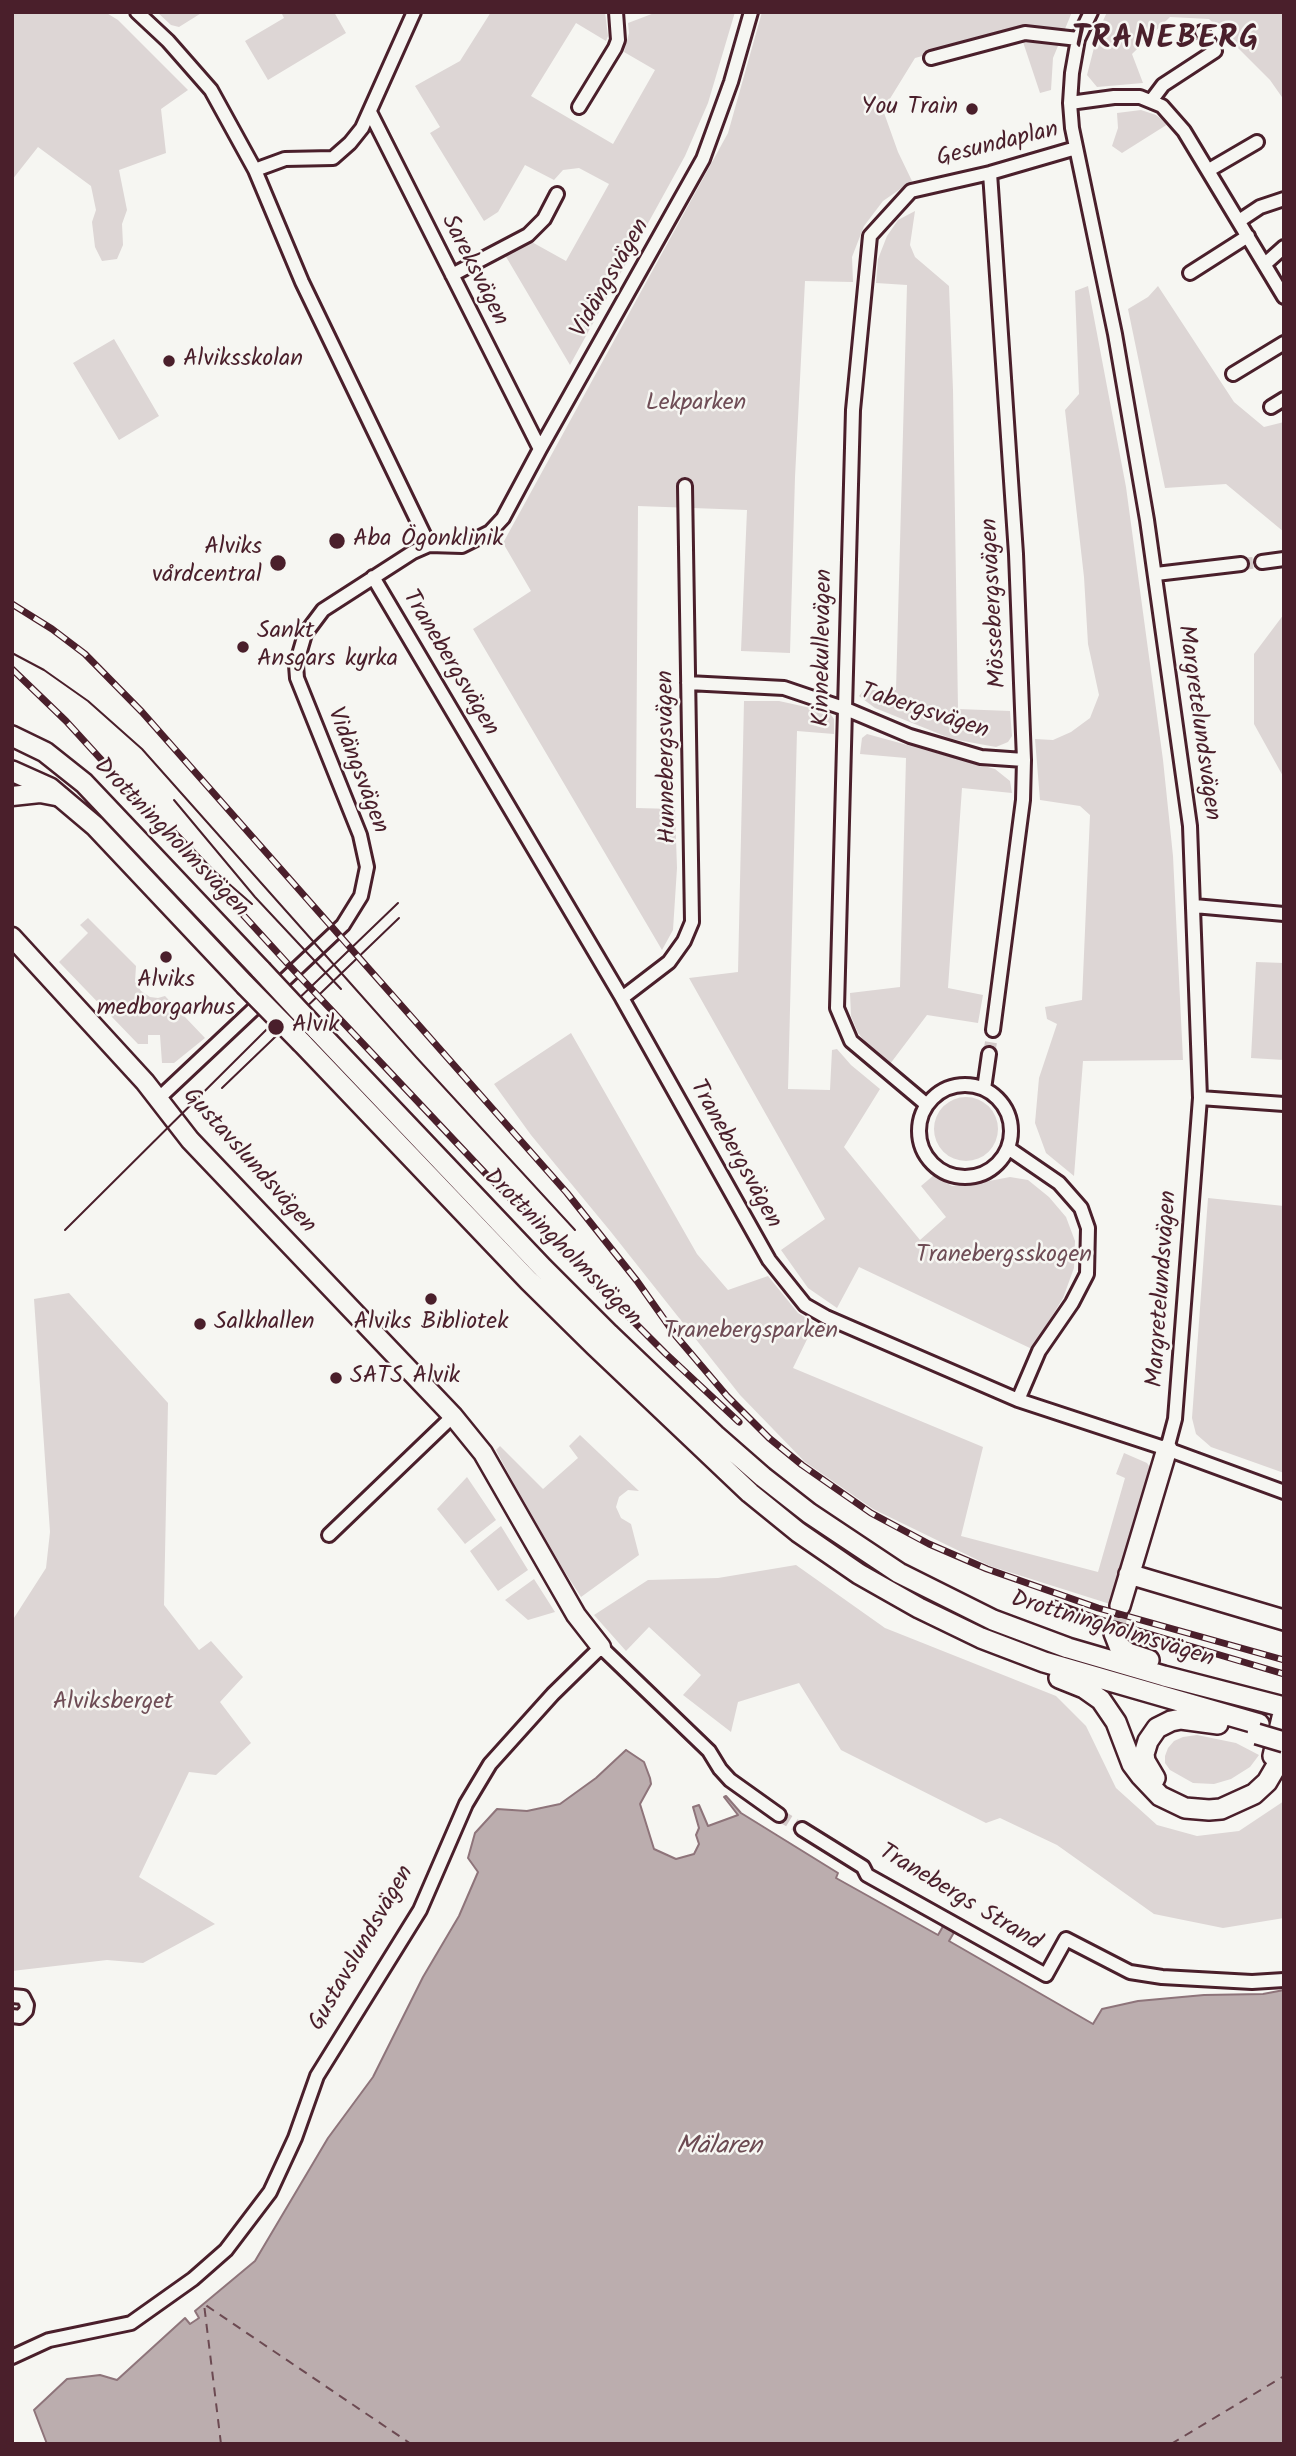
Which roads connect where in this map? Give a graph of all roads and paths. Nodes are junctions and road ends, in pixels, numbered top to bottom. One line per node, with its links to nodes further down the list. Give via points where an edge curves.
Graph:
1 (137, 12): 15 (street, via 211,90)
2 (414, 12): 12 (street)
3 (616, 12): 11 (street, via 615,48)
4 (751, 12): 32 (street, Vidängsvägen, via 703,159)
5 (1091, 12): 7 (street, Margretelundsvägen)
6 (1202, 32): 9 (street, via 1215,51 1163,85)
7 (1078, 39): 8 (street, via 1024,33); 10 (street, Margretelundsvägen)
8 (931, 58)
9 (1152, 101): 10 (street, via 1114,97); 16 (street, via 1184,131)
10 (1070, 103): 14 (street, Margretelundsvägen)
11 (579, 107)
12 (370, 112): 15 (street, via 351,143 333,158 285,159); 26 (street, Sareksvägen)
13 (1257, 142): 16 (street)
14 (1076, 148): 17 (street, Gesundaplan); 38 (street, Margretelundsvägen, via 1115,334)
15 (255, 170): 34 (street, via 302,282)
16 (1209, 170): 21 (street)
17 (990, 173): 18 (street, Gesundaplan); 43 (street, Mössebergsvägen, via 1016,554)
18 (930, 186): 41 (street, Kinnekullevägen, via 911,191 870,236 853,410)
19 (557, 194): 26 (street, via 544,219 528,235)
20 (1284, 199): 21 (street)
21 (1239, 221): 22 (street)
22 (1248, 236): 24 (street); 25 (street)
23 (1284, 247): 24 (street)
24 (1265, 264): 27 (street)
25 (1190, 273)
26 (452, 275): 32 (street, Sareksvägen)
27 (1284, 297)
28 (1284, 343): 29 (street)
29 (1233, 374)
30 (1284, 399): 31 (street)
31 (1271, 407)
32 (540, 449): 34 (street, Vidängsvägen, via 503,519 489,532 462,546)
33 (685, 486): 40 (street, Hunnebergsvägen)
34 (429, 545): 39 (street, Vidängsvägen)
35 (1284, 559): 36 (street)
36 (1262, 562)
37 (1241, 564): 38 (street)
38 (1156, 574): 47 (street, Margretelundsvägen, via 1190,826)
39 (373, 577): 50 (street, Tranebergsvägen); 56 (street, Vidängsvägen, via 314,620 296,665 297,678 362,843 367,867 361,896 343,925)
40 (688, 683): 41 (street, Tabergsvägen, via 784,688); 50 (street, Hunnebergsvägen, via 692,922 669,962)
41 (846, 709): 43 (street, Tabergsvägen, via 910,736 981,757); 58 (street, Kinnekullevägen, via 837,1008 851,1041)
42 (12, 736): 52 (main road, Drottningholmsvägen, bridge, via 45,752 84,783 261,970)
43 (1024, 760): 51 (street, Mössebergsvägen, via 1023,800)
44 (12, 771): 46 (main road, Drottningholmsvägen)
45 (12, 796): 46 (street, via 40,793)
46 (63, 798): 52 (main road, Drottningholmsvägen, bridge, via 245,985)
47 (1194, 906): 48 (street); 55 (street, Margretelundsvägen)
48 (1284, 914)
49 (12, 937): 56 (street, Gustavslundsvägen)
50 (622, 998): 60 (street, Tranebergsvägen, via 769,1260 805,1305)
51 (993, 1030)
52 (309, 1036): 67 (main road, Drottningholmsvägen, via 529,1281 702,1450 798,1532); 71 (main road, Drottningholmsvägen, via 609,1334 763,1478 809,1513 899,1573 993,1620 1068,1648)
53 (989, 1054): 54 (street)
54 (985, 1088): 58 (street, via 959,1085 936,1095); 59 (street, via 1005,1107 1012,1135)
55 (1200, 1098): 57 (street); 62 (street, Margretelundsvägen, via 1175,1419)
56 (158, 1099): 61 (street, Gustavslundsvägen, via 190,1140)
57 (1284, 1104)
58 (927, 1105): 59 (street, via 921,1117 921,1144 936,1167 949,1174 984,1173)
59 (1008, 1148): 60 (street, via 1059,1182 1081,1208 1088,1228 1087,1274 1039,1351)
60 (1018, 1400): 62 (street, Tranebergsvägen)
61 (453, 1416): 64 (street); 70 (street, Gustavslundsvägen, via 483,1452 576,1615)
62 (1167, 1449): 63 (street, Tranebergsvägen); 65 (main road)
63 (1284, 1492)
64 (329, 1535)
65 (1129, 1574): 66 (main road); 68 (main road)
66 (1120, 1606)
67 (919, 1608): 73 (main road, Drottningholmsvägen, via 1044,1662); 76 (main road, via 961,1639 1093,1693 1110,1711 1141,1776 1160,1796 1185,1808 1221,1809 1254,1794 1267,1783)
68 (1284, 1620)
69 (1114, 1633): 71 (main road, via 1119,1646 1140,1657)
70 (600, 1647): 77 (street, via 709,1751 730,1780); 82 (street, Gustavslundsvägen, via 488,1768 466,1804 420,1910 317,2076 270,2192 226,2250 131,2323 49,2340)
71 (1271, 1697): 72 (main road, Drottningholmsvägen)
72 (1284, 1708): 73 (main road, via 1269,1763 1252,1784 1234,1794 1187,1799 1156,1780 1145,1762 1152,1734 1171,1721 1192,1719)
73 (1258, 1729): 74 (main road, Drottningholmsvägen); 75 (main road, bridge)
74 (1284, 1730)
75 (1284, 1742)
76 (1284, 1753)
77 (779, 1815)
78 (802, 1829): 79 (street, Tranebergs Strand, via 863,1867 867,1875 1046,1975 1066,1939 1130,1972 1252,1982)
79 (1284, 1980)
80 (12, 1996): 81 (street, via 23,1997 27,2005 20,2017)
81 (12, 2016)
82 (12, 2357)

